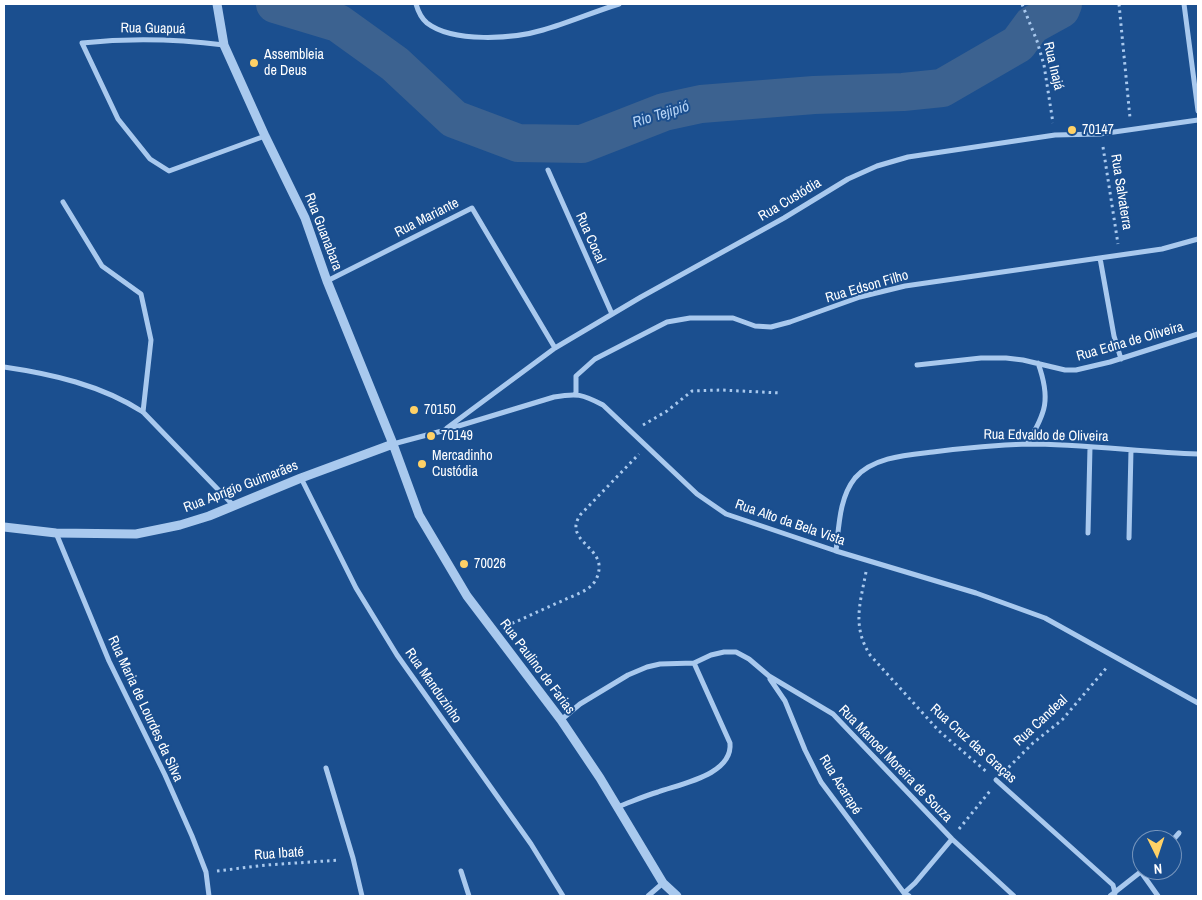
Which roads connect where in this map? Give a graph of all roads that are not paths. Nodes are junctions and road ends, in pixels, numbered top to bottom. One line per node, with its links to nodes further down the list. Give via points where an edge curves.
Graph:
1 (217, 4): 5 (street, Rua Guanabara)
2 (416, 4): 3 (street, via 418,13 427,23 444,32 462,36 505,37 542,30)
3 (619, 4)
4 (1184, 4): 6 (street)
5 (224, 45): 8 (street, Rua Guanabara); 8 (street, Rua Guapuá, via 116,39 82,43 118,119 150,159 169,171)
6 (1198, 111)
7 (1198, 120): 14 (street, Rua Custódia, via 1100,134 1055,135 908,157 877,166 848,179)
8 (265, 136): 13 (street, Rua Guanabara, via 305,218)
9 (548, 170): 14 (street, Rua Cocal)
10 (63, 202): 22 (street, via 102,266 141,294 151,340)
11 (1198, 239): 12 (street, Rua Edson Filho, via 1162,249)
12 (1100, 258): 17 (street); 21 (street, Rua Edson Filho, via 905,286 771,327 755,326 733,318 690,318 667,322 595,358 576,376)
13 (327, 281): 16 (street, Rua Mariante, via 472,208); 24 (street, Rua Guanabara)
14 (612, 314): 16 (street, Rua Custódia)
15 (1198, 334): 17 (street, Rua Edna de Oliveira)
16 (556, 348): 23 (street, Rua Custódia)
17 (1121, 358): 18 (street, Rua Edna de Oliveira, via 1076,370)
18 (1038, 363): 19 (street, Rua Edna de Oliveira, via 981,358); 25 (street, via 1046,391 1045,408)
19 (917, 364)
20 (4, 367): 22 (street, via 82,383)
21 (576, 395): 23 (street, Rua Alto da Bela Vista, via 554,397); 35 (street, Rua Alto da Bela Vista, via 586,396 603,405 697,494 726,514)
22 (143, 412): 30 (street)
23 (442, 431): 24 (street, Rua Alto da Bela Vista)
24 (393, 444): 29 (street, Rua Aprígio Guimarães); 39 (street, Rua Paulino de Farias, via 419,515 467,596)
25 (1027, 444): 26 (street, Rua Edvaldo de Oliveira); 35 (street, Rua Edvaldo de Oliveira, via 898,456 878,462 856,478 845,496)
26 (1090, 446): 27 (street, Rua Edvaldo de Oliveira); 33 (street)
27 (1131, 450): 28 (street, Rua Edvaldo de Oliveira); 34 (street)
28 (1198, 454)
29 (301, 478): 30 (street, Rua Aprígio Guimarães); 53 (street, Rua Manduzinho, via 356,588 397,655)
30 (234, 506): 32 (street, Rua Aprígio Guimarães, via 180,525 136,534)
31 (4, 527): 32 (street, Rua Aprígio Guimarães)
32 (56, 533): 50 (street, Rua Maria de Lourdes da Silva, via 109,661 192,836 206,872)
33 (1088, 533)
34 (1129, 538)
35 (836, 551): 38 (street, Rua Alto da Bela Vista, via 976,593 1045,618)
36 (694, 664): 37 (street, Rua Manoel Moreira de Souza, via 711,655 736,652); 39 (street, Rua Manoel Moreira de Souza, via 660,664 628,675 580,704); 42 (street, via 730,743 727,758 698,779)
37 (769, 676): 43 (street, Rua Manoel Moreira de Souza, via 833,714); 49 (street, Rua Acarapé, via 785,701 821,782)
38 (1198, 703)
39 (561, 720): 42 (street, Rua Paulino de Farias)
40 (326, 768): 51 (street)
41 (996, 780): 48 (street, Rua Cruz das Graças, via 1113,885)
42 (617, 807): 47 (street, Rua Paulino de Farias)
43 (952, 838): 49 (street); 56 (street, Rua Manoel Moreira de Souza)
44 (460, 871): 52 (street)
45 (1132, 879): 48 (street)
46 (1148, 880): 57 (street)
47 (663, 883): 54 (street); 55 (street, Rua Paulino de Farias)
48 (1112, 894)
49 (907, 895)
50 (209, 896)
51 (362, 896)
52 (469, 896)
53 (564, 896)
54 (648, 896)
55 (677, 896)
56 (1014, 896)
57 (1158, 896)

